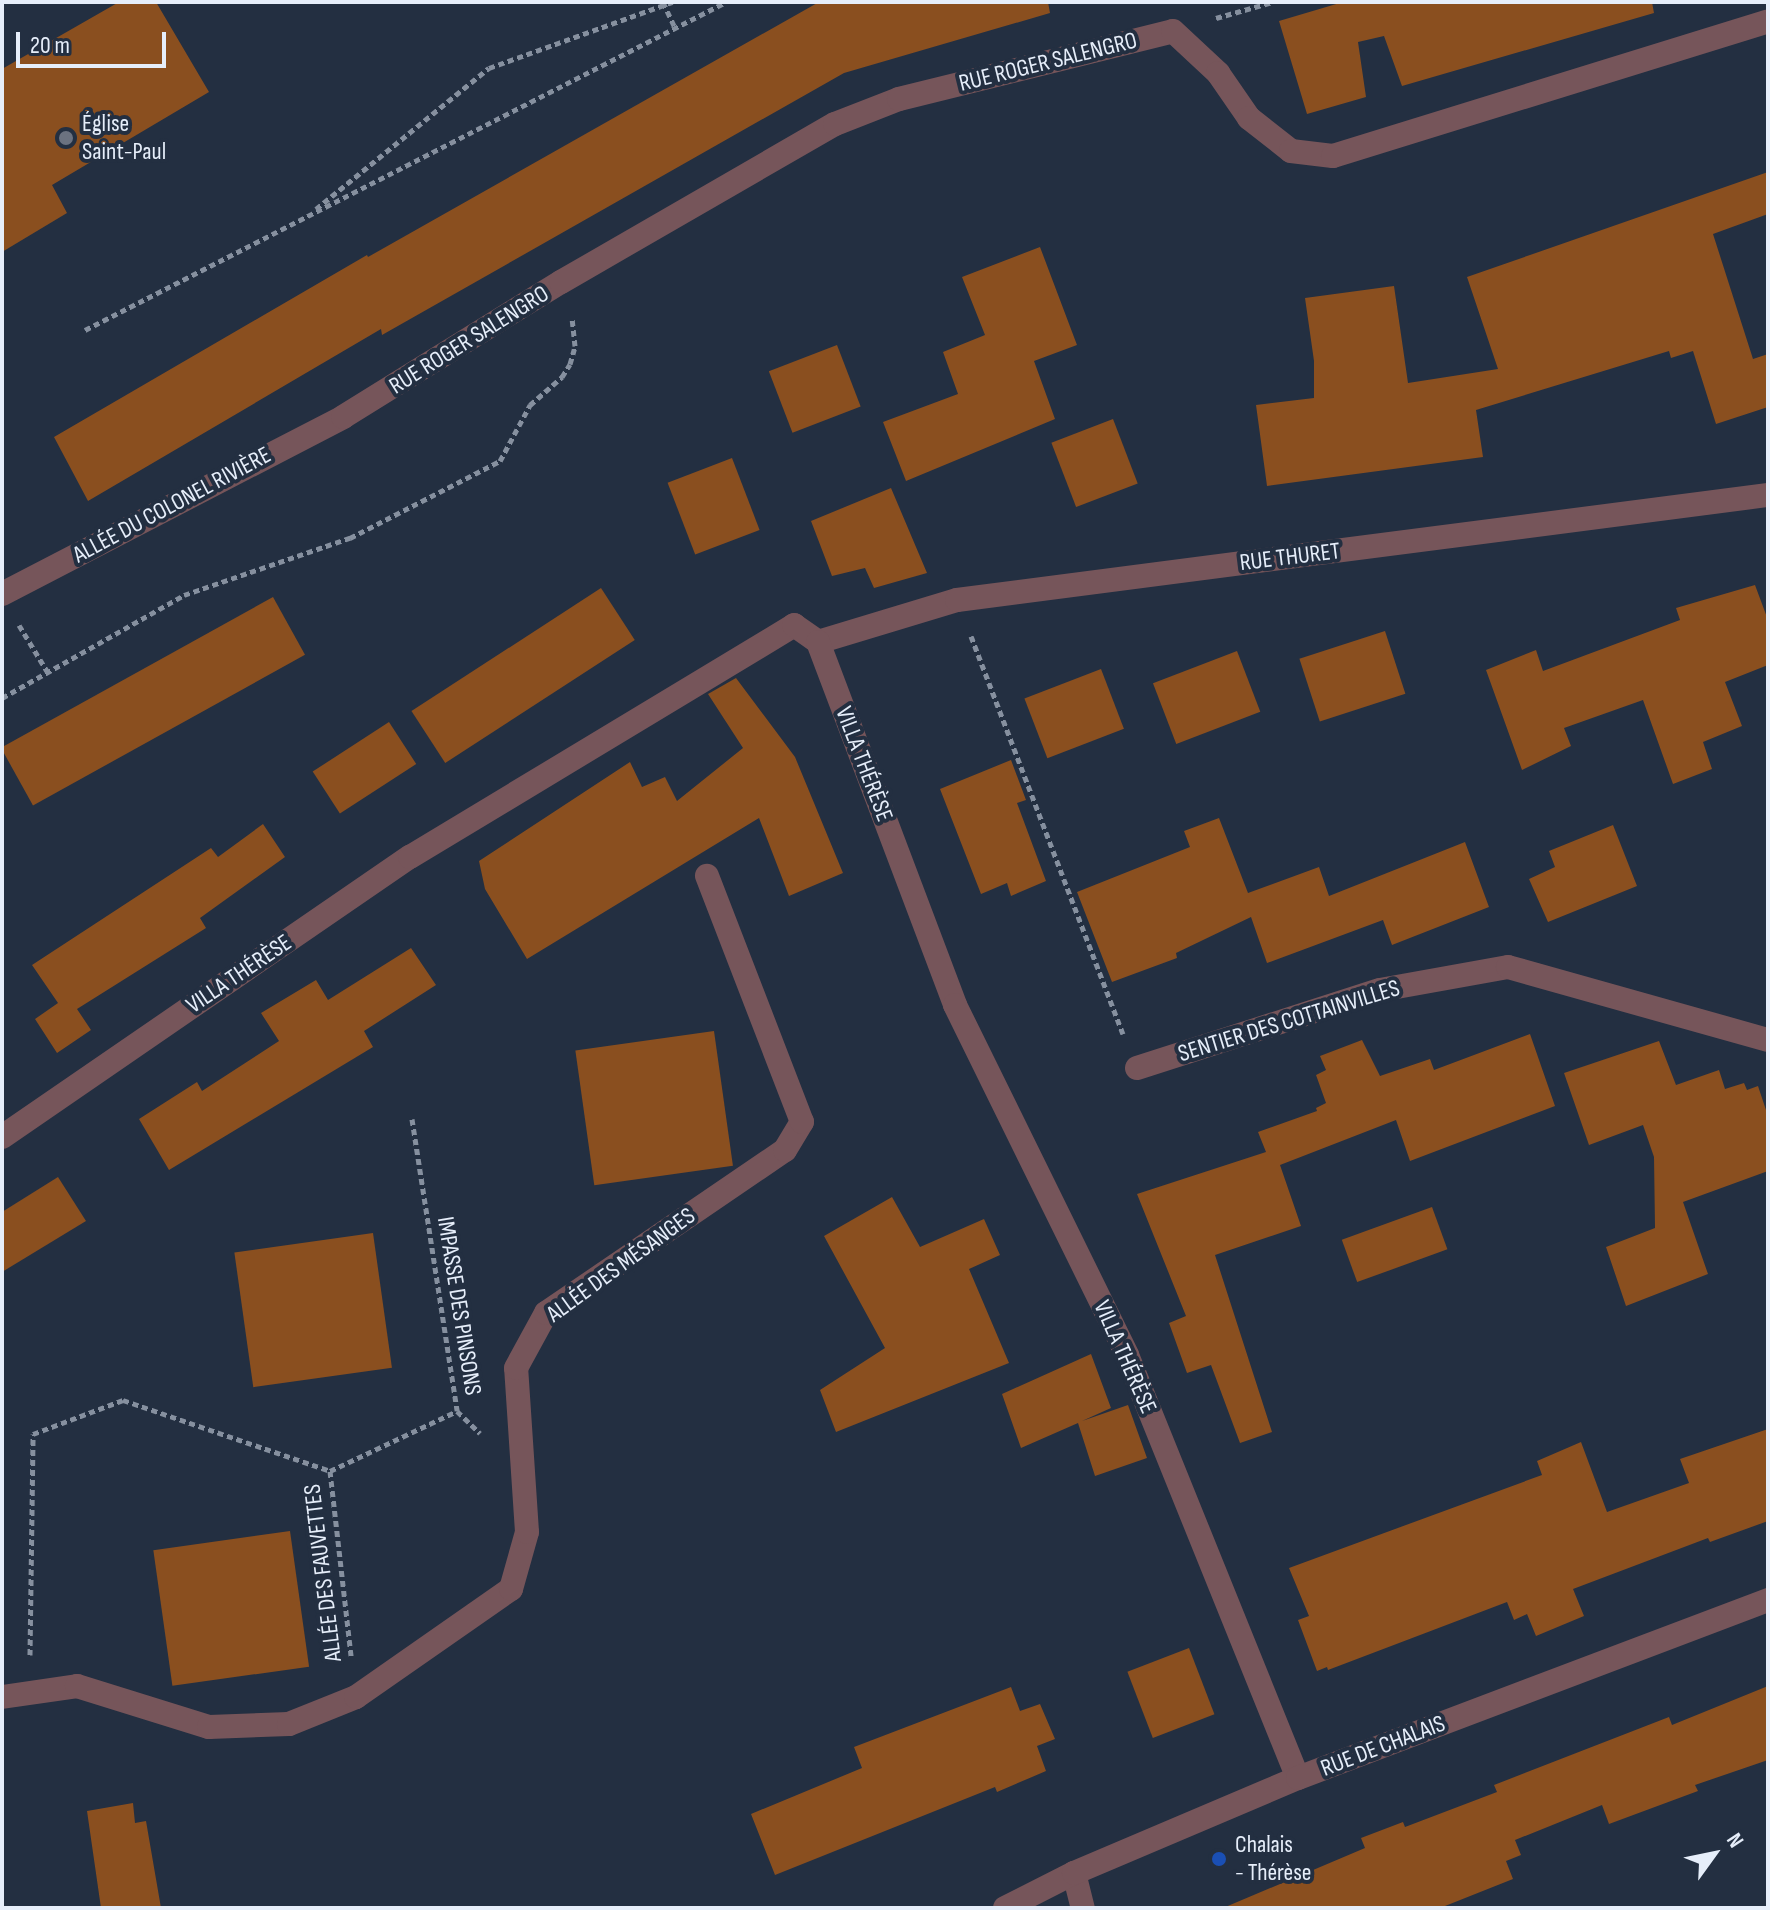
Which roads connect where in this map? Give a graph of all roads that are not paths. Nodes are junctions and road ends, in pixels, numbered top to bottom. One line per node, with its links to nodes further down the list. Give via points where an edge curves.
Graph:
1 (1768, 21): 2 (street, RUE ROGER SALENGRO, via 1333,156 1291,151 1249,118 1218,73 1173,31 899,99 835,124 561,282)
2 (343, 417): 4 (street, ALLÉE DU COLONEL RIVIÈRE)
3 (1768, 495): 5 (street, RUE THURET, via 957,600)
4 (2, 594)
5 (818, 642): 9 (street, VILLA THÉRÈSE, via 794,625 423,849); 12 (street, VILLA THÉRÈSE, via 955,1005 1127,1355)
6 (707, 876): 11 (street, ALLÉE DES MÉSANGES, via 802,1122 785,1150 546,1313 516,1368 527,1532 511,1589 356,1697 289,1724 209,1727 77,1686)
7 (1768, 1040): 8 (street, SENTIER DES COTTAINVILLES, via 1508,967 1380,990)
8 (1137, 1068)
9 (2, 1137)
10 (1768, 1600): 12 (street, RUE DE CHALAIS)
11 (2, 1697)
12 (1298, 1778): 13 (street, RUE DE CHALAIS)
13 (1074, 1873): 14 (street, RUE DE CHALAIS); 15 (street)
14 (1005, 1908)
15 (1083, 1908)

